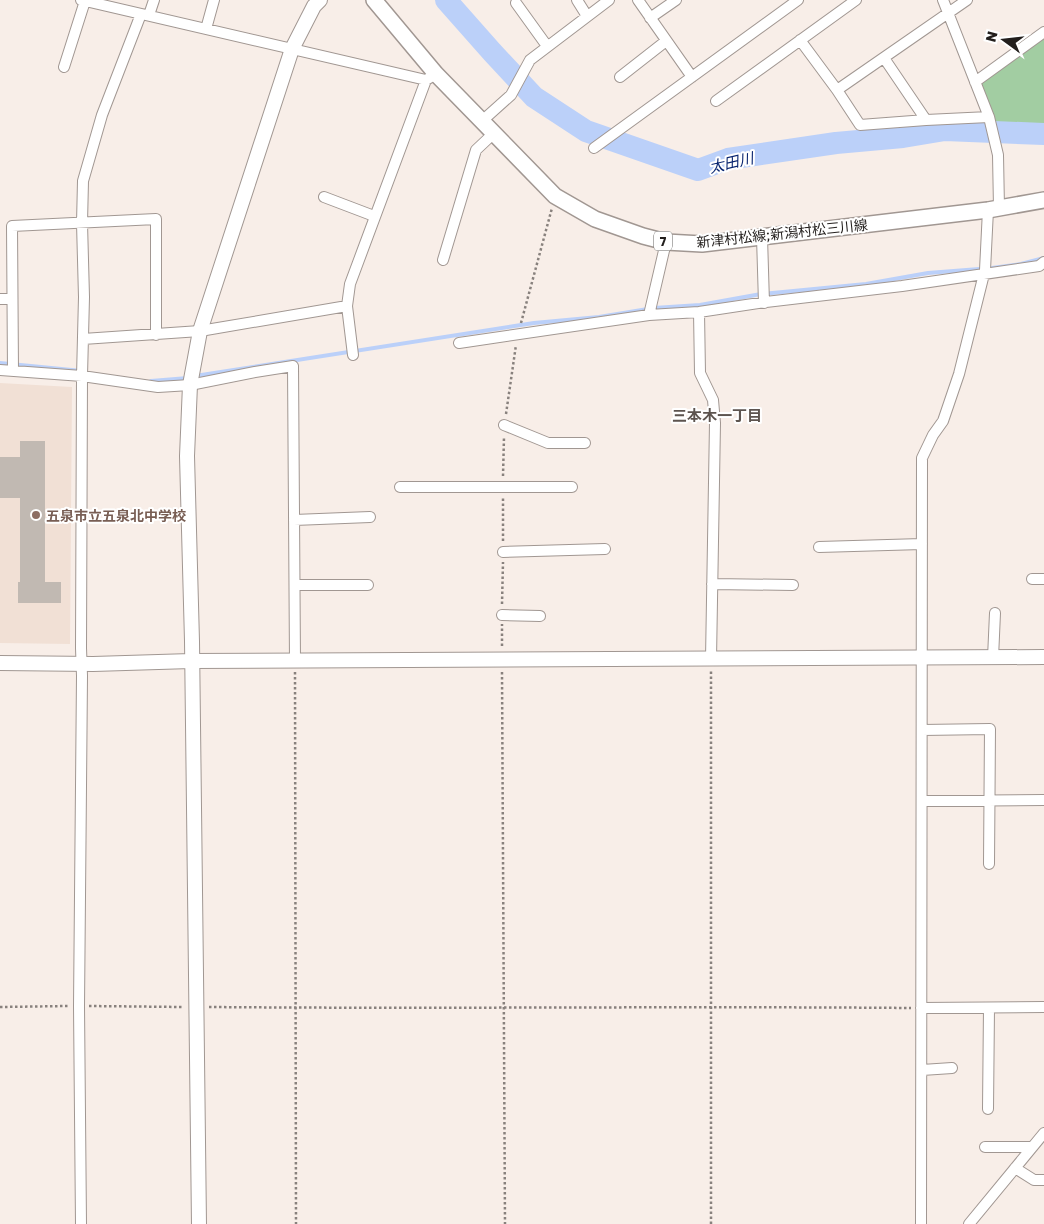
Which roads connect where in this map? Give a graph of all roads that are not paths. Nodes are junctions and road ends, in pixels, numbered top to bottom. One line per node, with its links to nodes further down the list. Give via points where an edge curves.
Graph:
1 (154, 0): 16 (street)
2 (214, 0): 19 (street)
3 (320, 0): 24 (street)
4 (374, 0): 27 (main road, 新津村松線;新潟村松三川線 / 7)
5 (577, 0): 17 (street)
6 (609, 0): 17 (street)
7 (638, 0): 18 (street)
8 (676, 0): 18 (street)
9 (798, 0): 29 (street)
10 (856, 0): 21 (street)
11 (943, 0): 15 (street)
12 (966, 0): 15 (street)
13 (83, 1): 16 (street); 26 (street)
14 (516, 3): 23 (street)
15 (948, 13): 25 (street); 30 (street)
16 (145, 15): 19 (street); 42 (street, via 102,115 83,181)
17 (588, 16): 23 (street)
18 (650, 18): 22 (street)
19 (206, 28): 24 (street)
20 (1044, 32): 30 (street)
21 (800, 40): 31 (street); 32 (street)
22 (666, 41): 28 (street); 29 (street)
23 (547, 46): 35 (street, via 530,60 511,95)
24 (292, 49): 27 (street); 54 (street)
25 (884, 58): 31 (street); 34 (street)
26 (64, 67)
27 (431, 77): 35 (main road, 新津村松線;新潟村松三川線 / 7); 41 (street)
28 (620, 77)
29 (692, 77): 37 (street)
30 (975, 82): 33 (street)
31 (837, 90): 34 (street, via 860,125)
32 (716, 100)
33 (989, 118): 34 (street); 40 (street, via 998,155)
34 (926, 120)
35 (482, 121): 36 (main road, 新津村松線;新潟村松三川線 / 7)
36 (494, 133): 44 (main road, 新津村松線;新潟村松三川線 / 7, via 555,196 595,219); 45 (street, via 476,150)
37 (594, 148)
38 (324, 197): 41 (street)
39 (1044, 200): 40 (main road, 新津村松線;新潟村松三川線 / 7)
40 (994, 209): 43 (main road, 新津村松線;新潟村松三川線 / 7); 47 (street)
41 (374, 216): 51 (street, via 350,284)
42 (82, 223): 49 (street, via 12,226); 55 (street, via 156,219); 56 (street)
43 (762, 238): 44 (main road, 新津村松線;新潟村松三川線 / 7, via 702,244); 50 (street)
44 (666, 242): 53 (street)
45 (443, 260)
46 (1044, 262): 47 (street, via 1039,266)
47 (984, 274): 50 (street); 69 (street, via 954,390 922,458)
48 (0, 298): 49 (street)
49 (12, 299): 60 (street)
50 (764, 303): 52 (street)
51 (347, 306): 54 (street); 58 (street)
52 (700, 312): 53 (street); 75 (street, via 700,372 714,400)
53 (649, 315): 57 (street)
54 (200, 331): 55 (street); 62 (street)
55 (156, 335): 56 (street)
56 (83, 338): 61 (street)
57 (459, 343)
58 (352, 355)
59 (0, 370): 60 (street)
60 (13, 371): 61 (street)
61 (82, 376): 62 (street, via 158,387); 89 (street)
62 (190, 385): 68 (street, via 293,366); 86 (street, via 187,456)
63 (504, 425): 64 (street, via 548,443)
64 (585, 442)
65 (400, 487): 66 (street)
66 (572, 487)
67 (370, 517): 68 (street)
68 (294, 520): 76 (street)
69 (922, 544): 70 (street); 83 (street)
70 (819, 547)
71 (605, 549): 72 (street)
72 (503, 552)
73 (1032, 579): 74 (street)
74 (1044, 579)
75 (712, 584): 78 (street); 85 (street)
76 (295, 585): 77 (street); 87 (street)
77 (368, 585)
78 (793, 585)
79 (995, 613): 84 (street)
80 (502, 615): 81 (street)
81 (540, 616)
82 (1044, 657): 84 (street)
83 (922, 658): 84 (street); 85 (street); 90 (street)
84 (993, 658)
85 (711, 659): 87 (street)
86 (191, 661): 87 (street); 89 (street); 107 (street)
87 (296, 661)
88 (0, 663): 89 (street)
89 (82, 663): 106 (street)
90 (922, 730): 91 (street, via 990,729); 93 (street)
91 (988, 800): 92 (street); 93 (street); 94 (street)
92 (1044, 800)
93 (922, 801): 96 (street)
94 (988, 864)
95 (1044, 1006): 97 (street)
96 (921, 1008): 97 (street); 99 (street)
97 (989, 1008): 100 (street)
98 (952, 1068): 99 (street)
99 (922, 1070): 108 (street)
100 (988, 1109)
101 (1044, 1133): 103 (street)
102 (985, 1146): 103 (street)
103 (1032, 1147): 104 (street)
104 (1015, 1168): 105 (street, via 1034,1180); 109 (street)
105 (1044, 1180)
106 (81, 1224)
107 (199, 1224)
108 (921, 1224)
109 (968, 1224)

